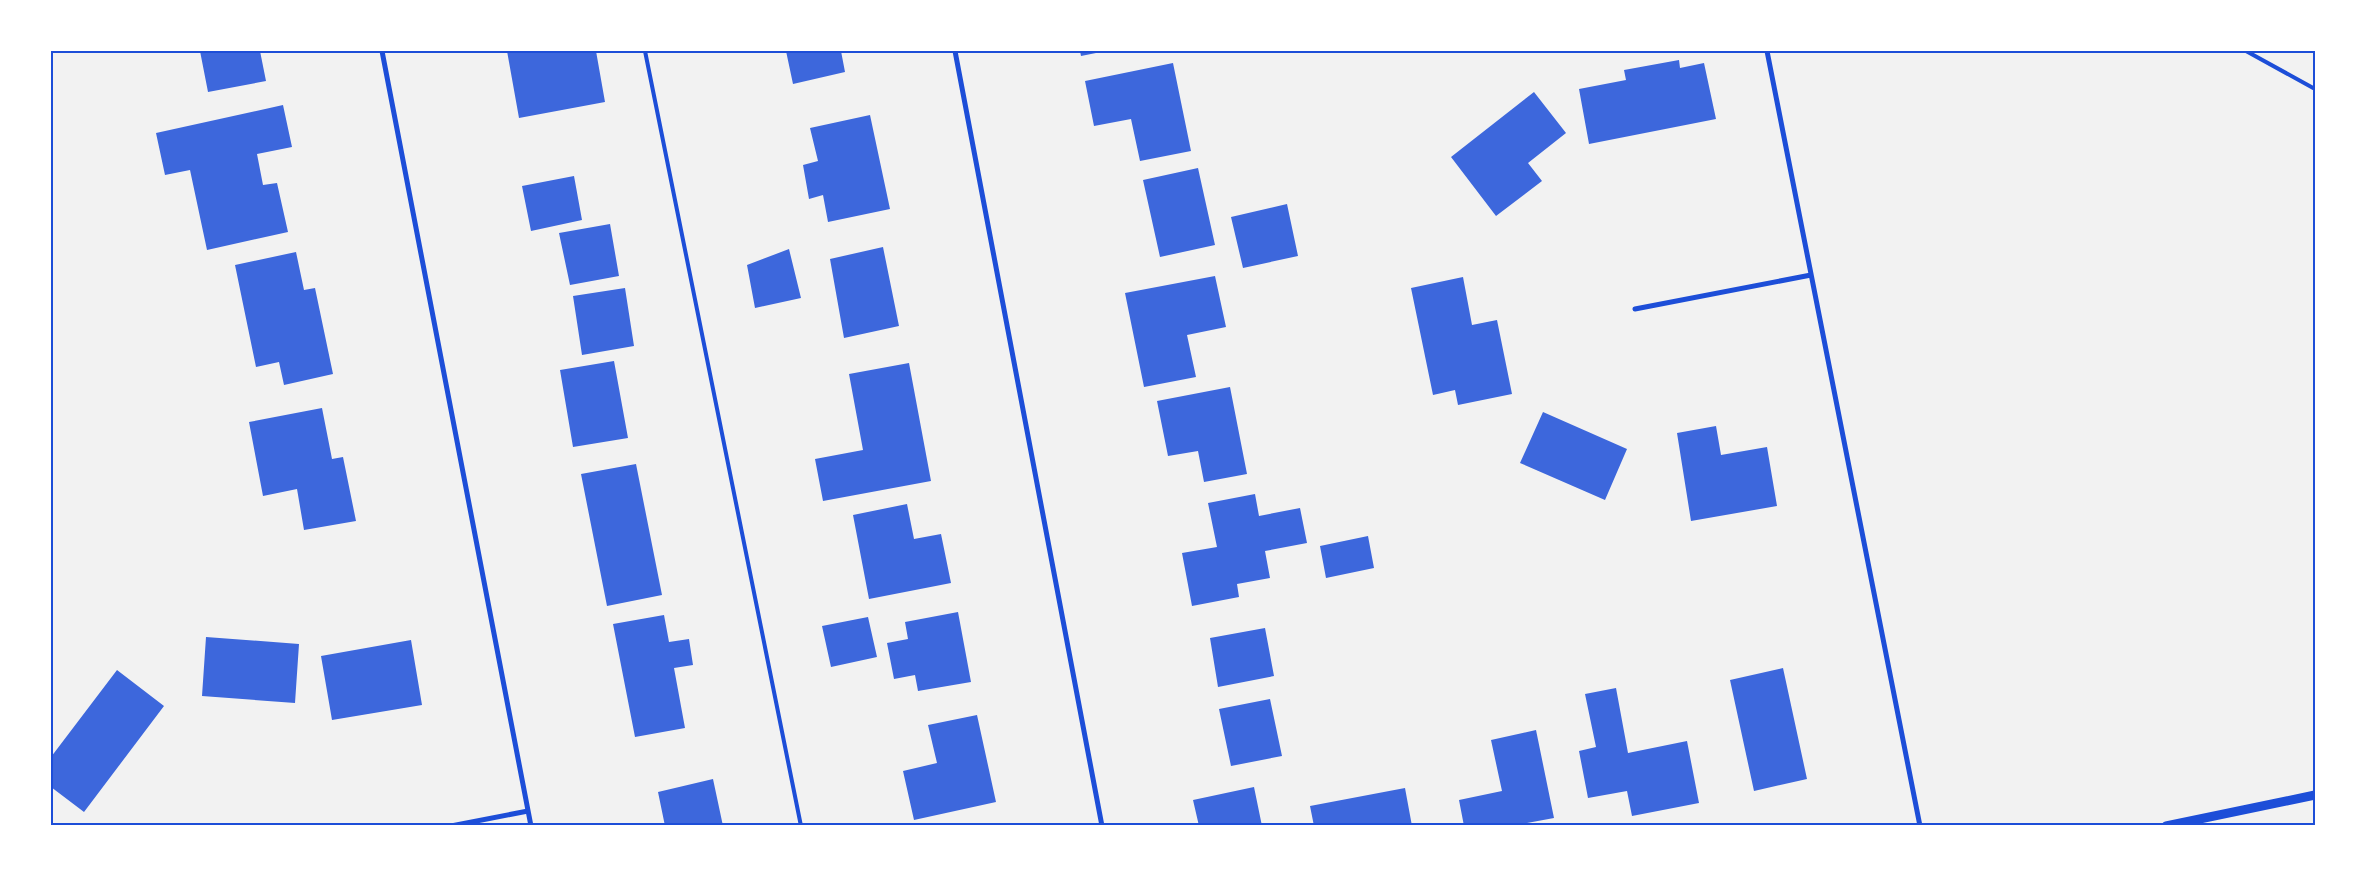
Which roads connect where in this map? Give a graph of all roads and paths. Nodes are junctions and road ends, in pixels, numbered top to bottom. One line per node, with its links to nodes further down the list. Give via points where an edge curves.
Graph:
1 (382, 51): 10 (street)
2 (645, 51): 13 (lane)
3 (955, 51): 14 (street)
4 (1767, 51): 7 (street)
5 (2246, 51): 6 (lane)
6 (2315, 89)
7 (1811, 275): 8 (street); 15 (street)
8 (1635, 309)
9 (2315, 795): 16 (street)
10 (528, 811): 11 (street); 12 (street)
11 (451, 826)
12 (531, 826)
13 (801, 826)
14 (1102, 826)
15 (1920, 826)
16 (2166, 826)

